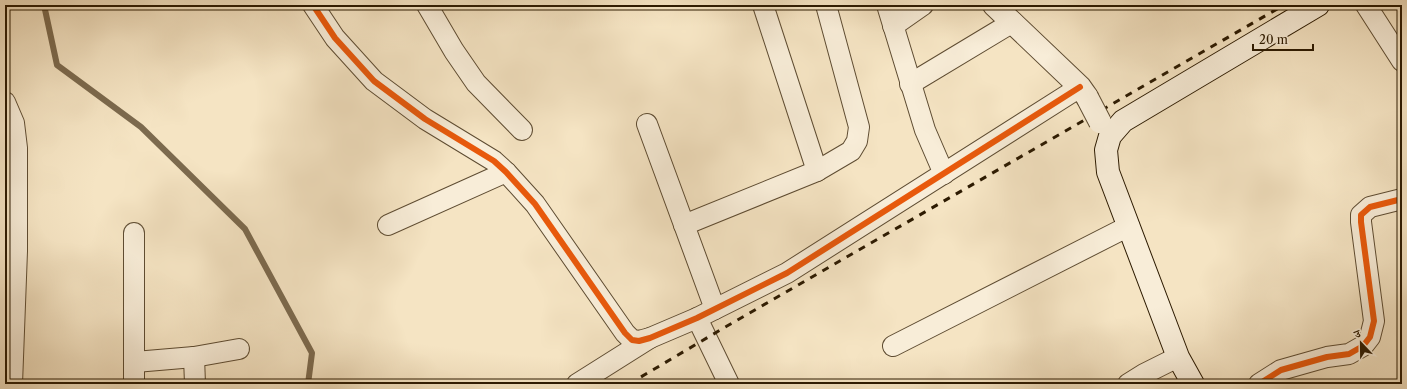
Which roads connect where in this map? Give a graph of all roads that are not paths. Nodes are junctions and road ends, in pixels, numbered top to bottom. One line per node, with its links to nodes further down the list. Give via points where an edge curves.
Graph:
1 (313, 5): 20 (street, via 334,38 374,81 425,118 494,161)
2 (427, 5): 18 (street, via 476,83)
3 (763, 5): 19 (street)
4 (826, 5): 19 (street, via 859,127 857,141 851,151)
5 (887, 5): 11 (street)
6 (924, 5): 11 (street)
7 (994, 5): 10 (main road)
8 (1318, 5): 17 (main road, via 1123,121)
9 (1366, 5): 12 (street)
10 (1013, 22): 13 (street); 14 (main road)
11 (893, 26): 13 (street)
12 (1402, 61)
13 (910, 84): 21 (street, via 925,130)
14 (1084, 92): 17 (main road, bridge); 21 (street)
15 (5, 102): 35 (street, via 14,123 17,148 17,251)
16 (647, 124): 24 (street)
17 (1105, 129): 25 (main road, via 1108,172)
18 (522, 130)
19 (816, 171): 24 (street)
20 (506, 172): 23 (street); 29 (street, via 535,204 625,333 632,340)
21 (944, 174): 27 (street, via 787,274)
22 (1402, 199): 42 (street, via 1370,207 1361,215 1374,321 1370,337 1364,346 1349,354 1327,357 1281,370)
23 (388, 225)
24 (684, 225): 27 (street)
25 (1129, 226): 30 (street); 33 (main road)
26 (134, 233): 34 (street)
27 (715, 309): 28 (street)
28 (697, 318): 29 (street); 39 (street)
29 (650, 338): 38 (street)
30 (892, 346)
31 (239, 349): 32 (street)
32 (194, 357): 34 (street); 37 (street)
33 (1178, 357): 40 (street); 41 (main road)
34 (135, 362): 36 (street)
35 (12, 384)
36 (134, 384)
37 (195, 384)
38 (578, 384)
39 (729, 384)
40 (1128, 384)
41 (1193, 384)
42 (1259, 384)

